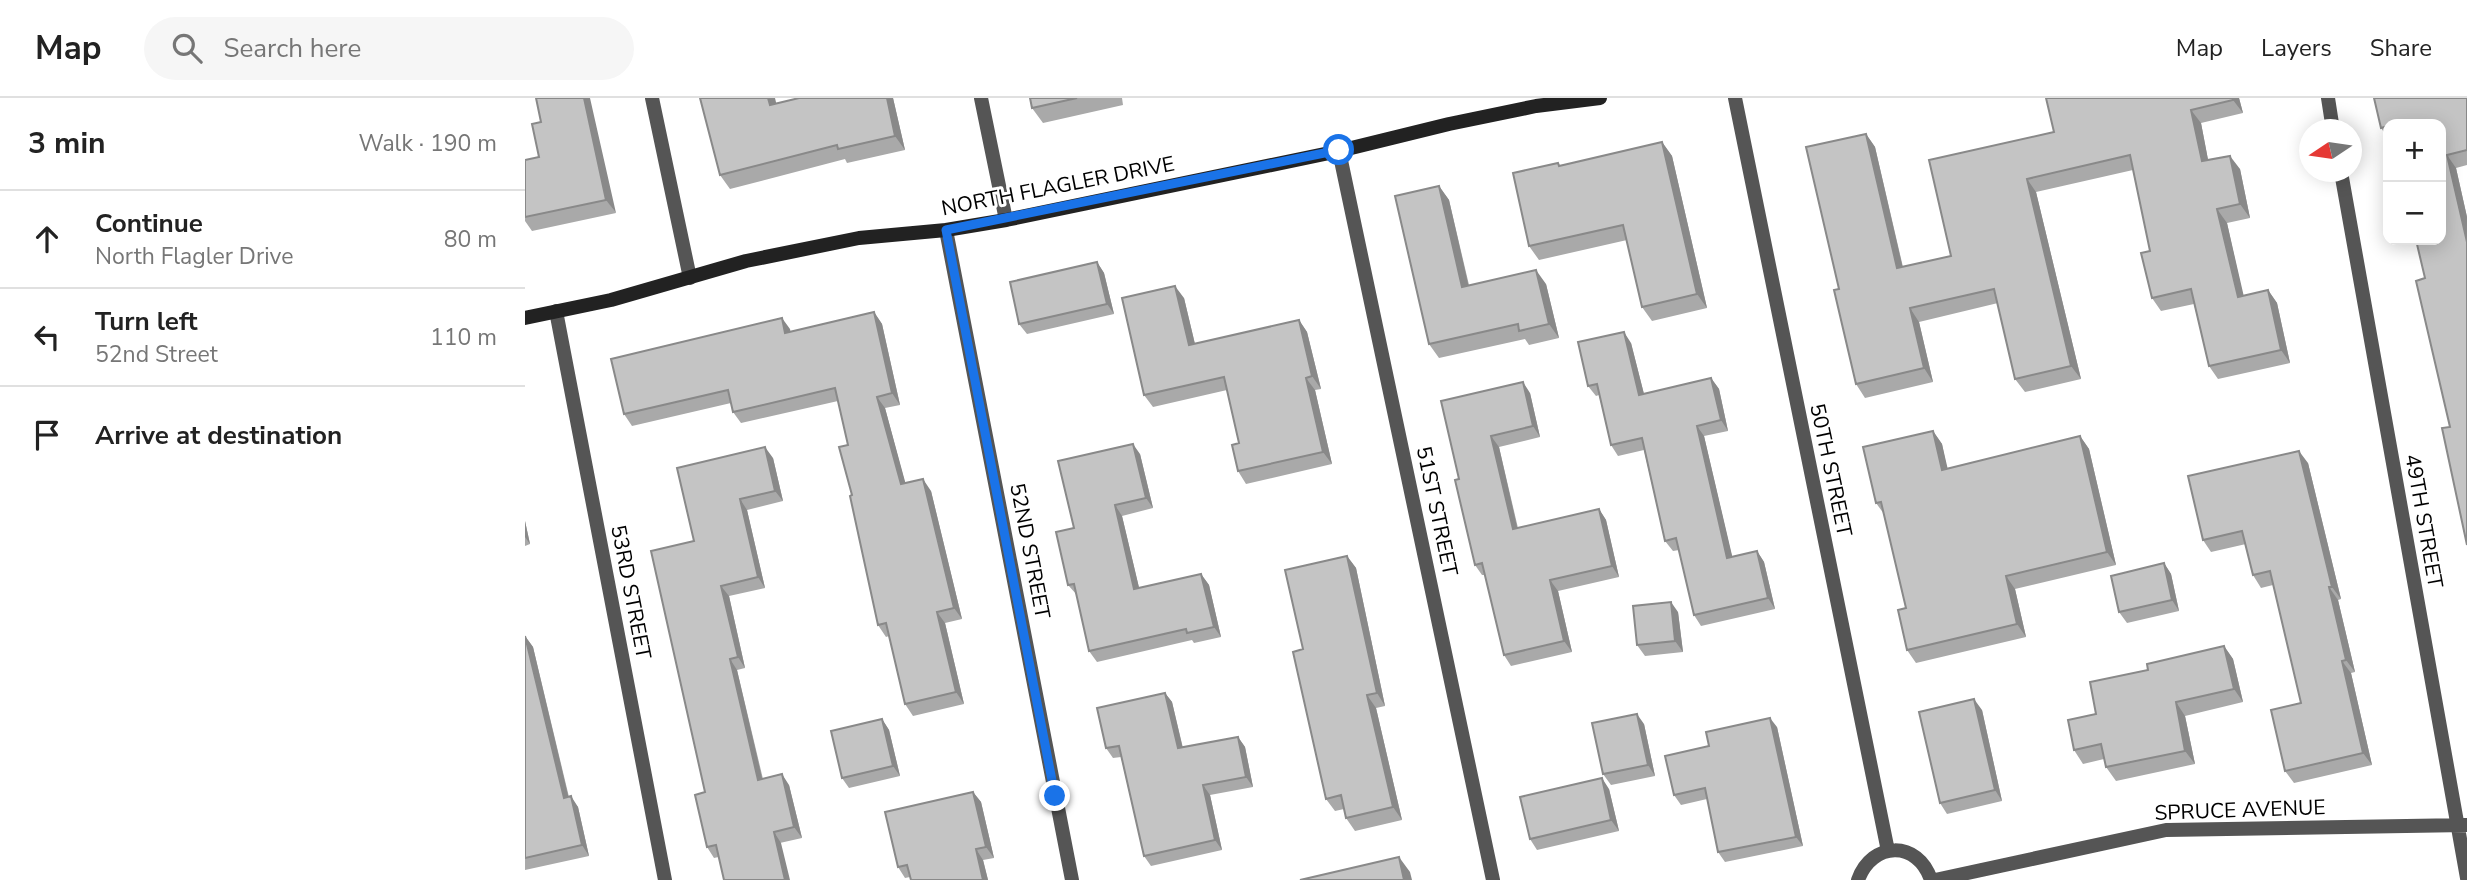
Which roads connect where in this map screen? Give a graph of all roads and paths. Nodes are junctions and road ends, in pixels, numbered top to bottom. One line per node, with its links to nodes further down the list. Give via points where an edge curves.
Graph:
1 (652, 98): 11 (street)
2 (981, 98): 9 (street)
3 (1600, 98): 7 (street, NORTH FLAGLER DRIVE, via 1537,106)
4 (1735, 98): 15 (street, 50TH STREET)
5 (2327, 98): 6 (street)
6 (2331, 119)
7 (1339, 150): 9 (street, NORTH FLAGLER DRIVE); 19 (street, 51ST STREET)
8 (2343, 182): 14 (street, 49TH STREET)
9 (1006, 220): 10 (street, NORTH FLAGLER DRIVE)
10 (946, 230): 11 (street, NORTH FLAGLER DRIVE, via 859,238 745,261); 18 (street, 52ND STREET)
11 (689, 278): 12 (street, NORTH FLAGLER DRIVE)
12 (556, 311): 13 (street, NORTH FLAGLER DRIVE); 17 (street, 53RD STREET)
13 (525, 318)
14 (2462, 826): 16 (street, 49TH STREET); 21 (street, SPRUCE AVENUE, via 2166,830)
15 (1888, 851): 20 (street, via 1868,862); 21 (street, via 1911,854)
16 (2467, 878)
17 (665, 880)
18 (1072, 880)
19 (1493, 880)
20 (1858, 880)
21 (1933, 880)

